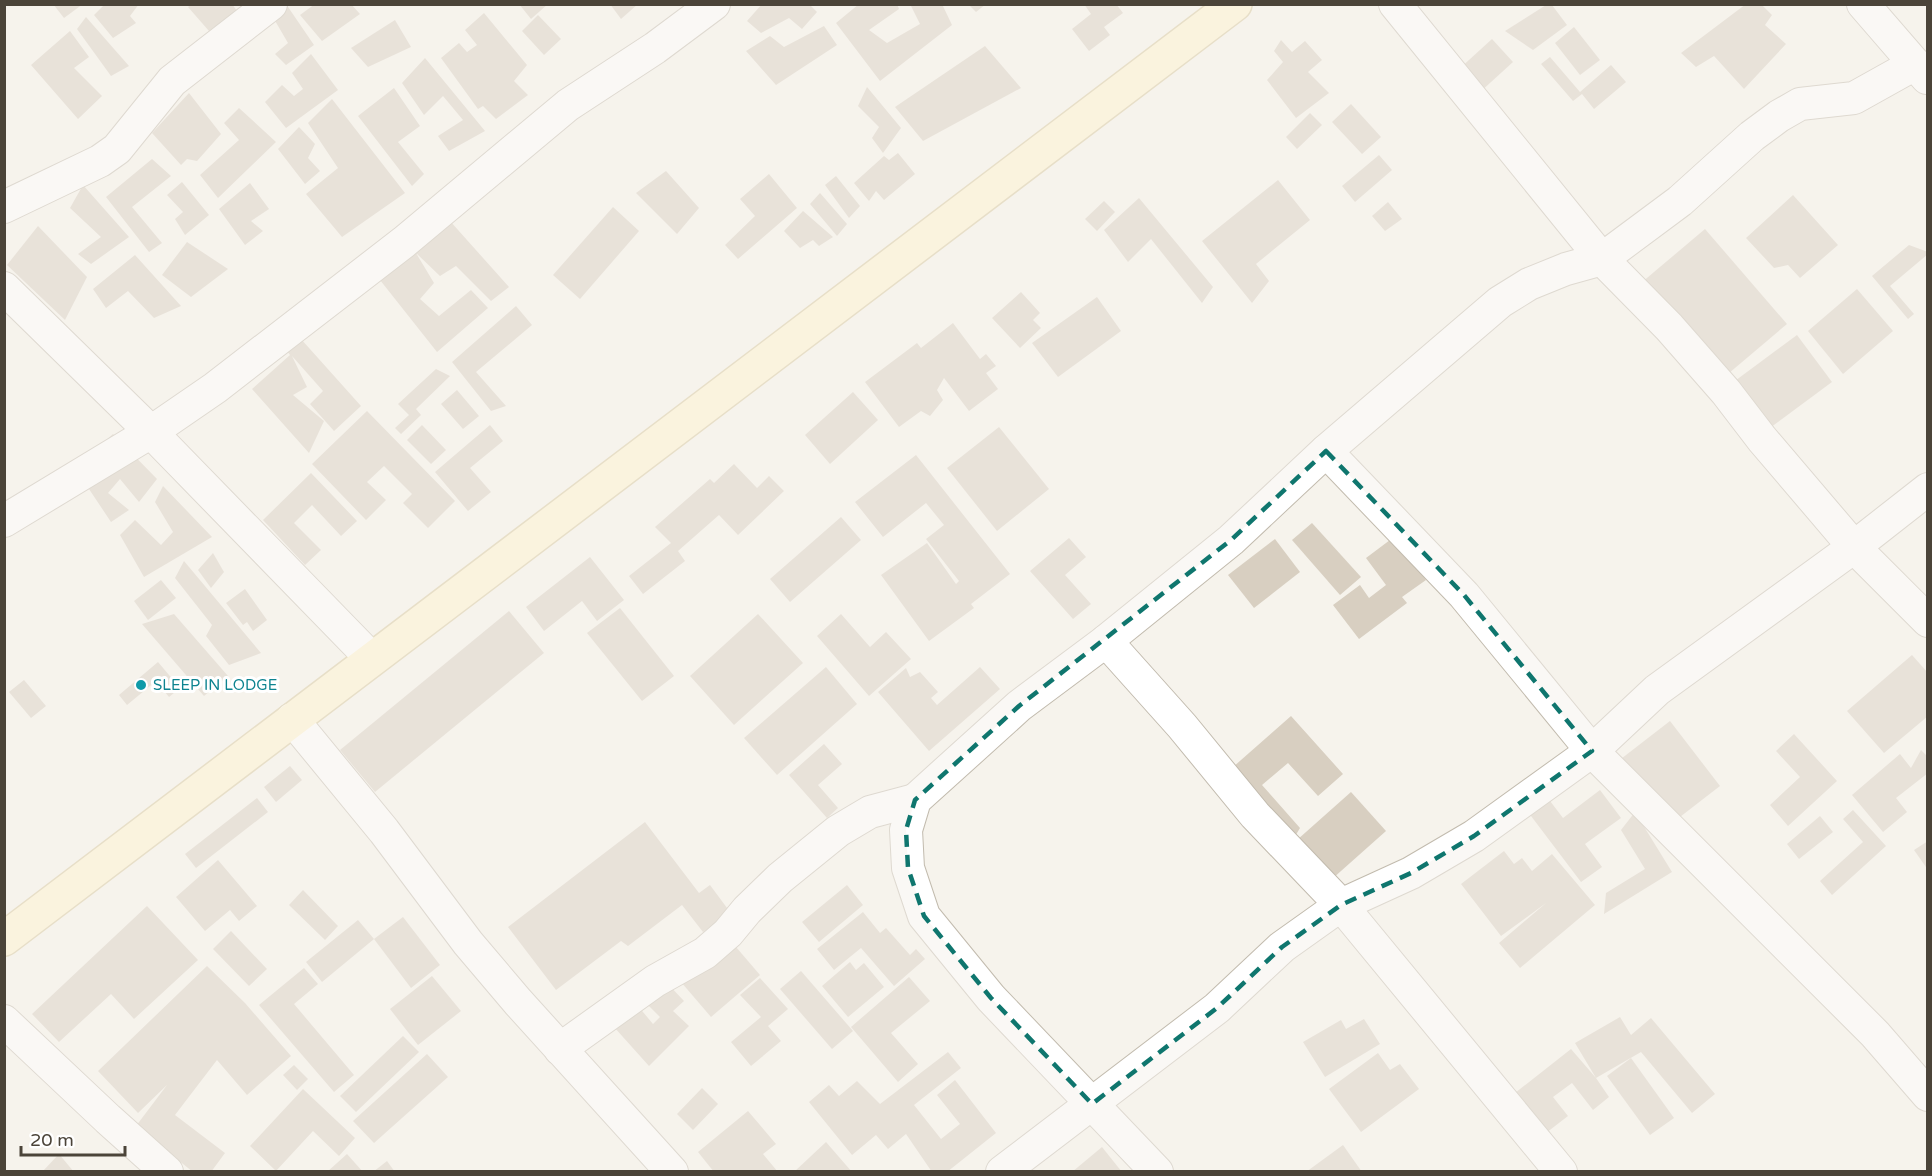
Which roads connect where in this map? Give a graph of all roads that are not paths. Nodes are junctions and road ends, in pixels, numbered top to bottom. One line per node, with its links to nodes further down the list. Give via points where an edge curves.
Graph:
1 (271, 4): 7 (street, via 172,81 117,149)
2 (714, 4): 10 (street, via 656,48 568,105 404,242 215,388)
3 (1235, 4): 17 (main road)
4 (1395, 4): 8 (street)
5 (1863, 4): 6 (street)
6 (1921, 71): 8 (street, via 1854,98 1800,104 1779,116 1680,201)
7 (4, 207)
8 (1602, 259): 11 (street, via 1529,284 1500,302); 14 (street, via 1726,392)
9 (4, 288): 10 (street)
10 (151, 432): 13 (street); 17 (street)
11 (1326, 451): 16 (street, via 1231,540); 19 (street, via 1464,595)
12 (1928, 489): 14 (street)
13 (4, 521)
14 (1854, 547): 15 (street); 19 (street, via 1657,690)
15 (1928, 621)
16 (1106, 641): 20 (street, via 1019,706); 21 (street, via 1256,815)
17 (371, 658): 18 (main road)
18 (292, 719): 22 (main road); 24 (street, via 384,831 468,943)
19 (1592, 750): 21 (street, via 1474,836 1411,873); 25 (street, via 1875,1034)
20 (915, 800): 24 (street, via 870,812 838,831 780,878 705,953 655,981); 26 (street, via 906,830 908,868 924,916 991,998)
21 (1341, 905): 26 (street, via 1282,947 1216,1008); 31 (street)
22 (4, 939)
23 (4, 1021): 27 (street)
24 (560, 1049): 28 (street)
25 (1928, 1095)
26 (1092, 1104): 29 (street); 30 (street)
27 (167, 1172)
28 (672, 1172)
29 (1002, 1172)
30 (1157, 1172)
31 (1561, 1172)

